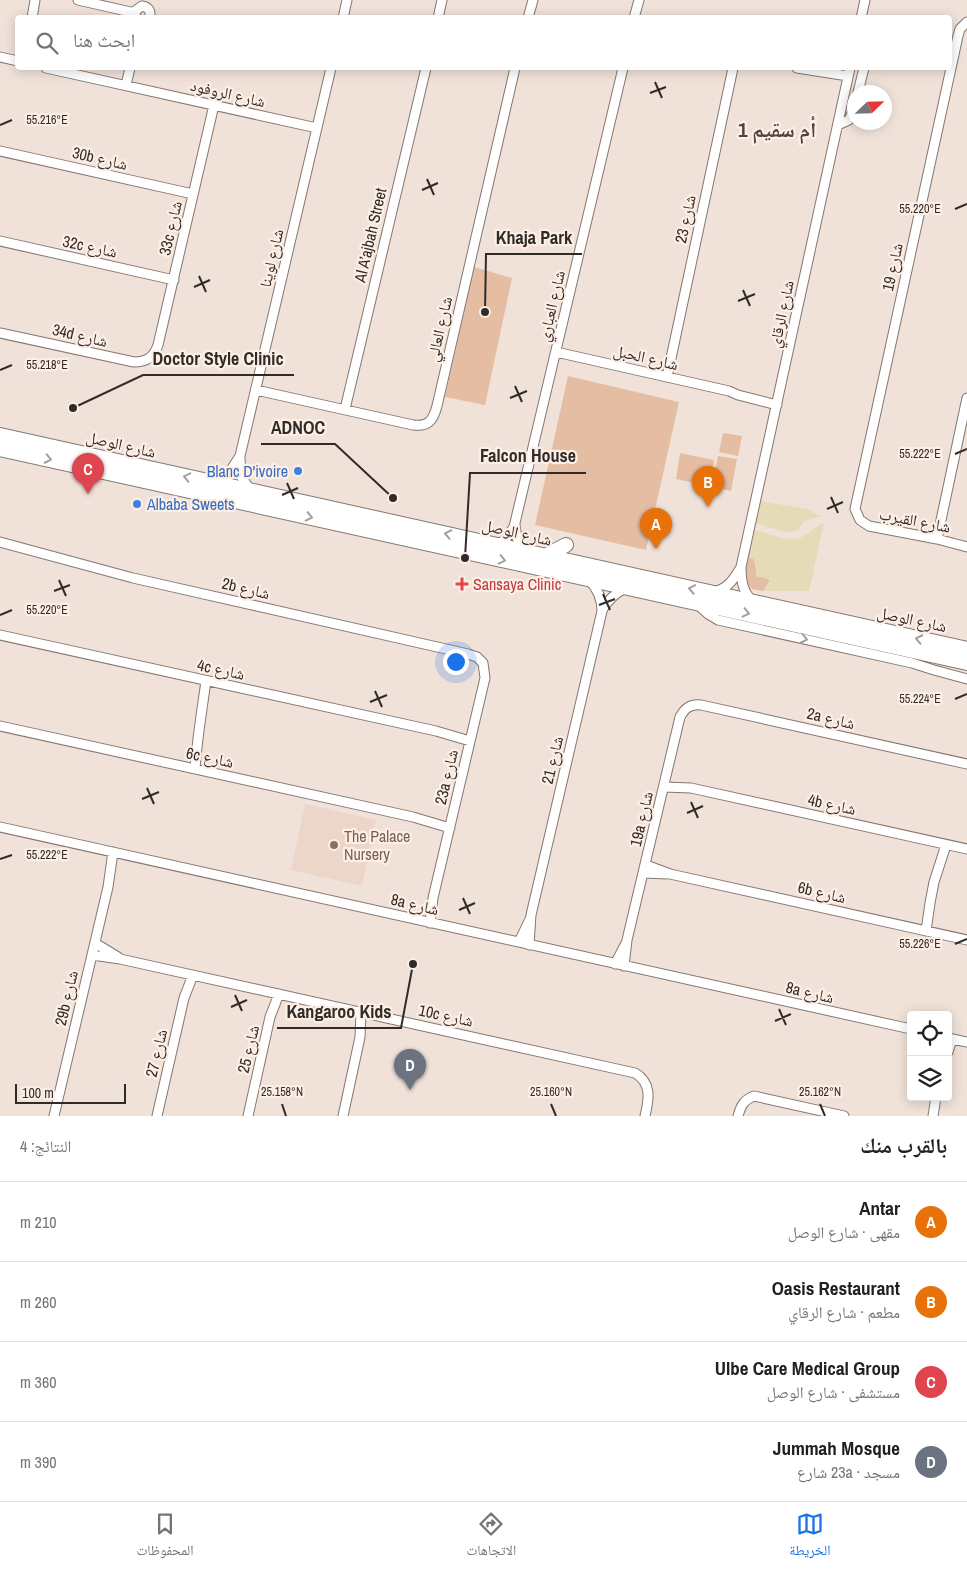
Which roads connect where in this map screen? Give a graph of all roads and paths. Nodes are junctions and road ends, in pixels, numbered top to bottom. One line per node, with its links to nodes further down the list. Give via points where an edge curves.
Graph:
1 (36, 0): 9 (street)
2 (78, 0): 10 (street)
3 (347, 0): 12 (street)
4 (442, 0): 13 (street)
5 (533, 0): 14 (street)
6 (638, 0): 15 (street)
7 (865, 0): 16 (street)
8 (144, 3): 10 (street); 11 (street)
9 (33, 15)
10 (135, 15)
11 (151, 15)
12 (344, 15)
13 (439, 15)
14 (529, 15)
15 (635, 15)
16 (862, 15)
17 (967, 22): 20 (street, شارع 19, via 960,29)
18 (0, 57): 19 (street)
19 (15, 60)
20 (952, 64)
21 (55, 70): 32 (street, شارع الروفود)
22 (130, 70): 32 (street)
23 (330, 70): 37 (street, شارع لوينا)
24 (426, 70): 49 (street, Al A’ajbah Street)
25 (515, 70): 49 (street, شارع العالي, via 432,420 420,426)
26 (622, 70): 43 (street, شارع العباري)
27 (733, 70): 45 (street, شارع 23)
28 (805, 70): 31 (street)
29 (864, 70): 33 (street)
30 (951, 70): 57 (street, شارع 19, via 856,505)
31 (848, 75): 36 (street, شارع الرقاي)
32 (126, 85): 34 (street, شارع الروفود)
33 (860, 85)
34 (214, 105): 37 (street, شارع الروفود); 39 (street, 33c شارع)
35 (847, 120): 36 (street)
36 (838, 125): 48 (street, شارع الرقاي)
37 (316, 128): 46 (street, شارع لوينا)
38 (0, 151): 39 (street, 30b شارع)
39 (193, 194): 41 (street, 33c شارع)
40 (0, 241): 41 (street, 32c شارع)
41 (174, 280): 44 (street, 33c شارع)
42 (0, 333): 44 (street, 34d شارع, via 134,362)
43 (556, 352): 45 (street, شارع الحبل); 58 (street, شارع العباري)
44 (153, 356)
45 (666, 377): 48 (street, شارع الحبل)
46 (256, 390): 49 (street, شارع العالي); 52 (street, شارع لوينا)
47 (967, 398): 59 (street)
48 (777, 402): 66 (street, شارع الرقاي)
49 (345, 409)
50 (0, 435): 53 (main road, شارع الوصل, one-way to 50)
51 (0, 449): 53 (main road, شارع الوصل, one-way to 53)
52 (240, 456): 53 (street, شارع لوينا); 54 (street, شارع لوينا, via 241,476)
53 (216, 490): 54 (main road, شارع الوصل); 55 (main road); 56 (main road, شارع الوصل)
54 (250, 491): 56 (main road, شارع الوصل)
55 (202, 502)
56 (276, 503): 61 (main road, شارع الوصل, one-way to 56); 67 (main road, شارع الوصل, one-way to 67)
57 (860, 520): 59 (street, شارع القيرب, via 869,526)
58 (516, 522): 61 (street, شارع العباري, via 509,536); 64 (street, شارع العباري, via 517,538)
59 (938, 539): 63 (street, شارع القيرب)
60 (0, 542): 75 (street, 2b شارع, via 133,578 468,654)
61 (496, 545): 64 (main road, شارع الوصل)
62 (566, 546): 65 (main road)
63 (967, 546)
64 (525, 552): 65 (main road, شارع الوصل)
65 (546, 556): 69 (main road, شارع الوصل, one-way to 65)
66 (741, 567): 69 (street, شارع الرقاي, via 728,586); 71 (street, شارع الرقاي, via 743,586)
67 (589, 579): 68 (main road, شارع الوصل); 72 (street, شارع 21, via 598,590)
68 (626, 588): 70 (main road, شارع الوصل); 72 (street, شارع 21, via 609,599)
69 (712, 593): 71 (main road, شارع الوصل)
70 (694, 602): 76 (main road, شارع الوصل, one-way to 76); 77 (street, one-way to 77, via 718,620)
71 (753, 603): 74 (main road, شارع الوصل, one-way to 71)
72 (602, 611): 93 (street, شارع 21)
73 (0, 635): 78 (street, 4c شارع)
74 (967, 650)
75 (484, 663): 81 (street, 23a شارع, via 485,678)
76 (967, 663)
77 (967, 678)
78 (210, 681): 81 (street, 4c شارع); 83 (street)
79 (688, 706): 82 (street, 2a شارع, via 701,705); 84 (street, 19a شارع, via 680,718)
80 (0, 726): 83 (street, 6c شارع)
81 (471, 738): 87 (street, 23a شارع)
82 (967, 764)
83 (190, 768): 87 (street, 6c شارع)
84 (666, 777): 85 (street, 19a شارع); 86 (street, 4b شارع)
85 (664, 787): 86 (street, 4b شارع); 92 (street, 19a شارع)
86 (691, 788): 89 (street, 4b شارع)
87 (450, 825): 94 (street, 23a شارع)
88 (0, 827): 91 (street, 8a شارع)
89 (943, 844): 90 (street, 4b شارع); 95 (street)
90 (967, 849)
91 (116, 853): 94 (street, 8a شارع); 99 (street, 29b شارع)
92 (645, 869): 95 (street, 6b شارع, via 652,874 670,874); 96 (street, 19a شارع)
93 (531, 916): 98 (street, شارع 21); 100 (street, شارع 21)
94 (427, 922): 98 (street, 8a شارع)
95 (923, 930): 97 (street, 6b شارع)
96 (627, 940): 103 (street, 19a شارع); 104 (street, 19a شارع)
97 (967, 940)
98 (518, 942): 100 (street, 8a شارع)
99 (95, 943): 101 (street, 29b شارع); 102 (street, 10c شارع)
100 (529, 944): 103 (street, 8a شارع)
101 (92, 954): 102 (street, 10c شارع); 113 (street, 29b شارع)
102 (120, 959): 105 (street, 10c شارع)
103 (615, 964): 104 (street, 8a شارع)
104 (624, 966): 108 (street, 8a شارع)
105 (189, 974): 106 (street, 10c شارع); 114 (street, شارع 27)
106 (275, 993): 107 (street, 10c شارع); 115 (street, شارع 25)
107 (365, 1013): 116 (street); 117 (street, 10c شارع, via 635,1073 646,1082)
108 (907, 1029)
109 (952, 1038): 110 (street)
110 (967, 1042)
111 (935, 1101): 120 (street)
112 (828, 1114): 118 (street, via 754,1096 743,1102); 119 (street)
113 (54, 1116)
114 (157, 1116)
115 (248, 1116)
116 (343, 1116)
117 (645, 1116)
118 (738, 1116)
119 (844, 1116)
120 (932, 1116)

